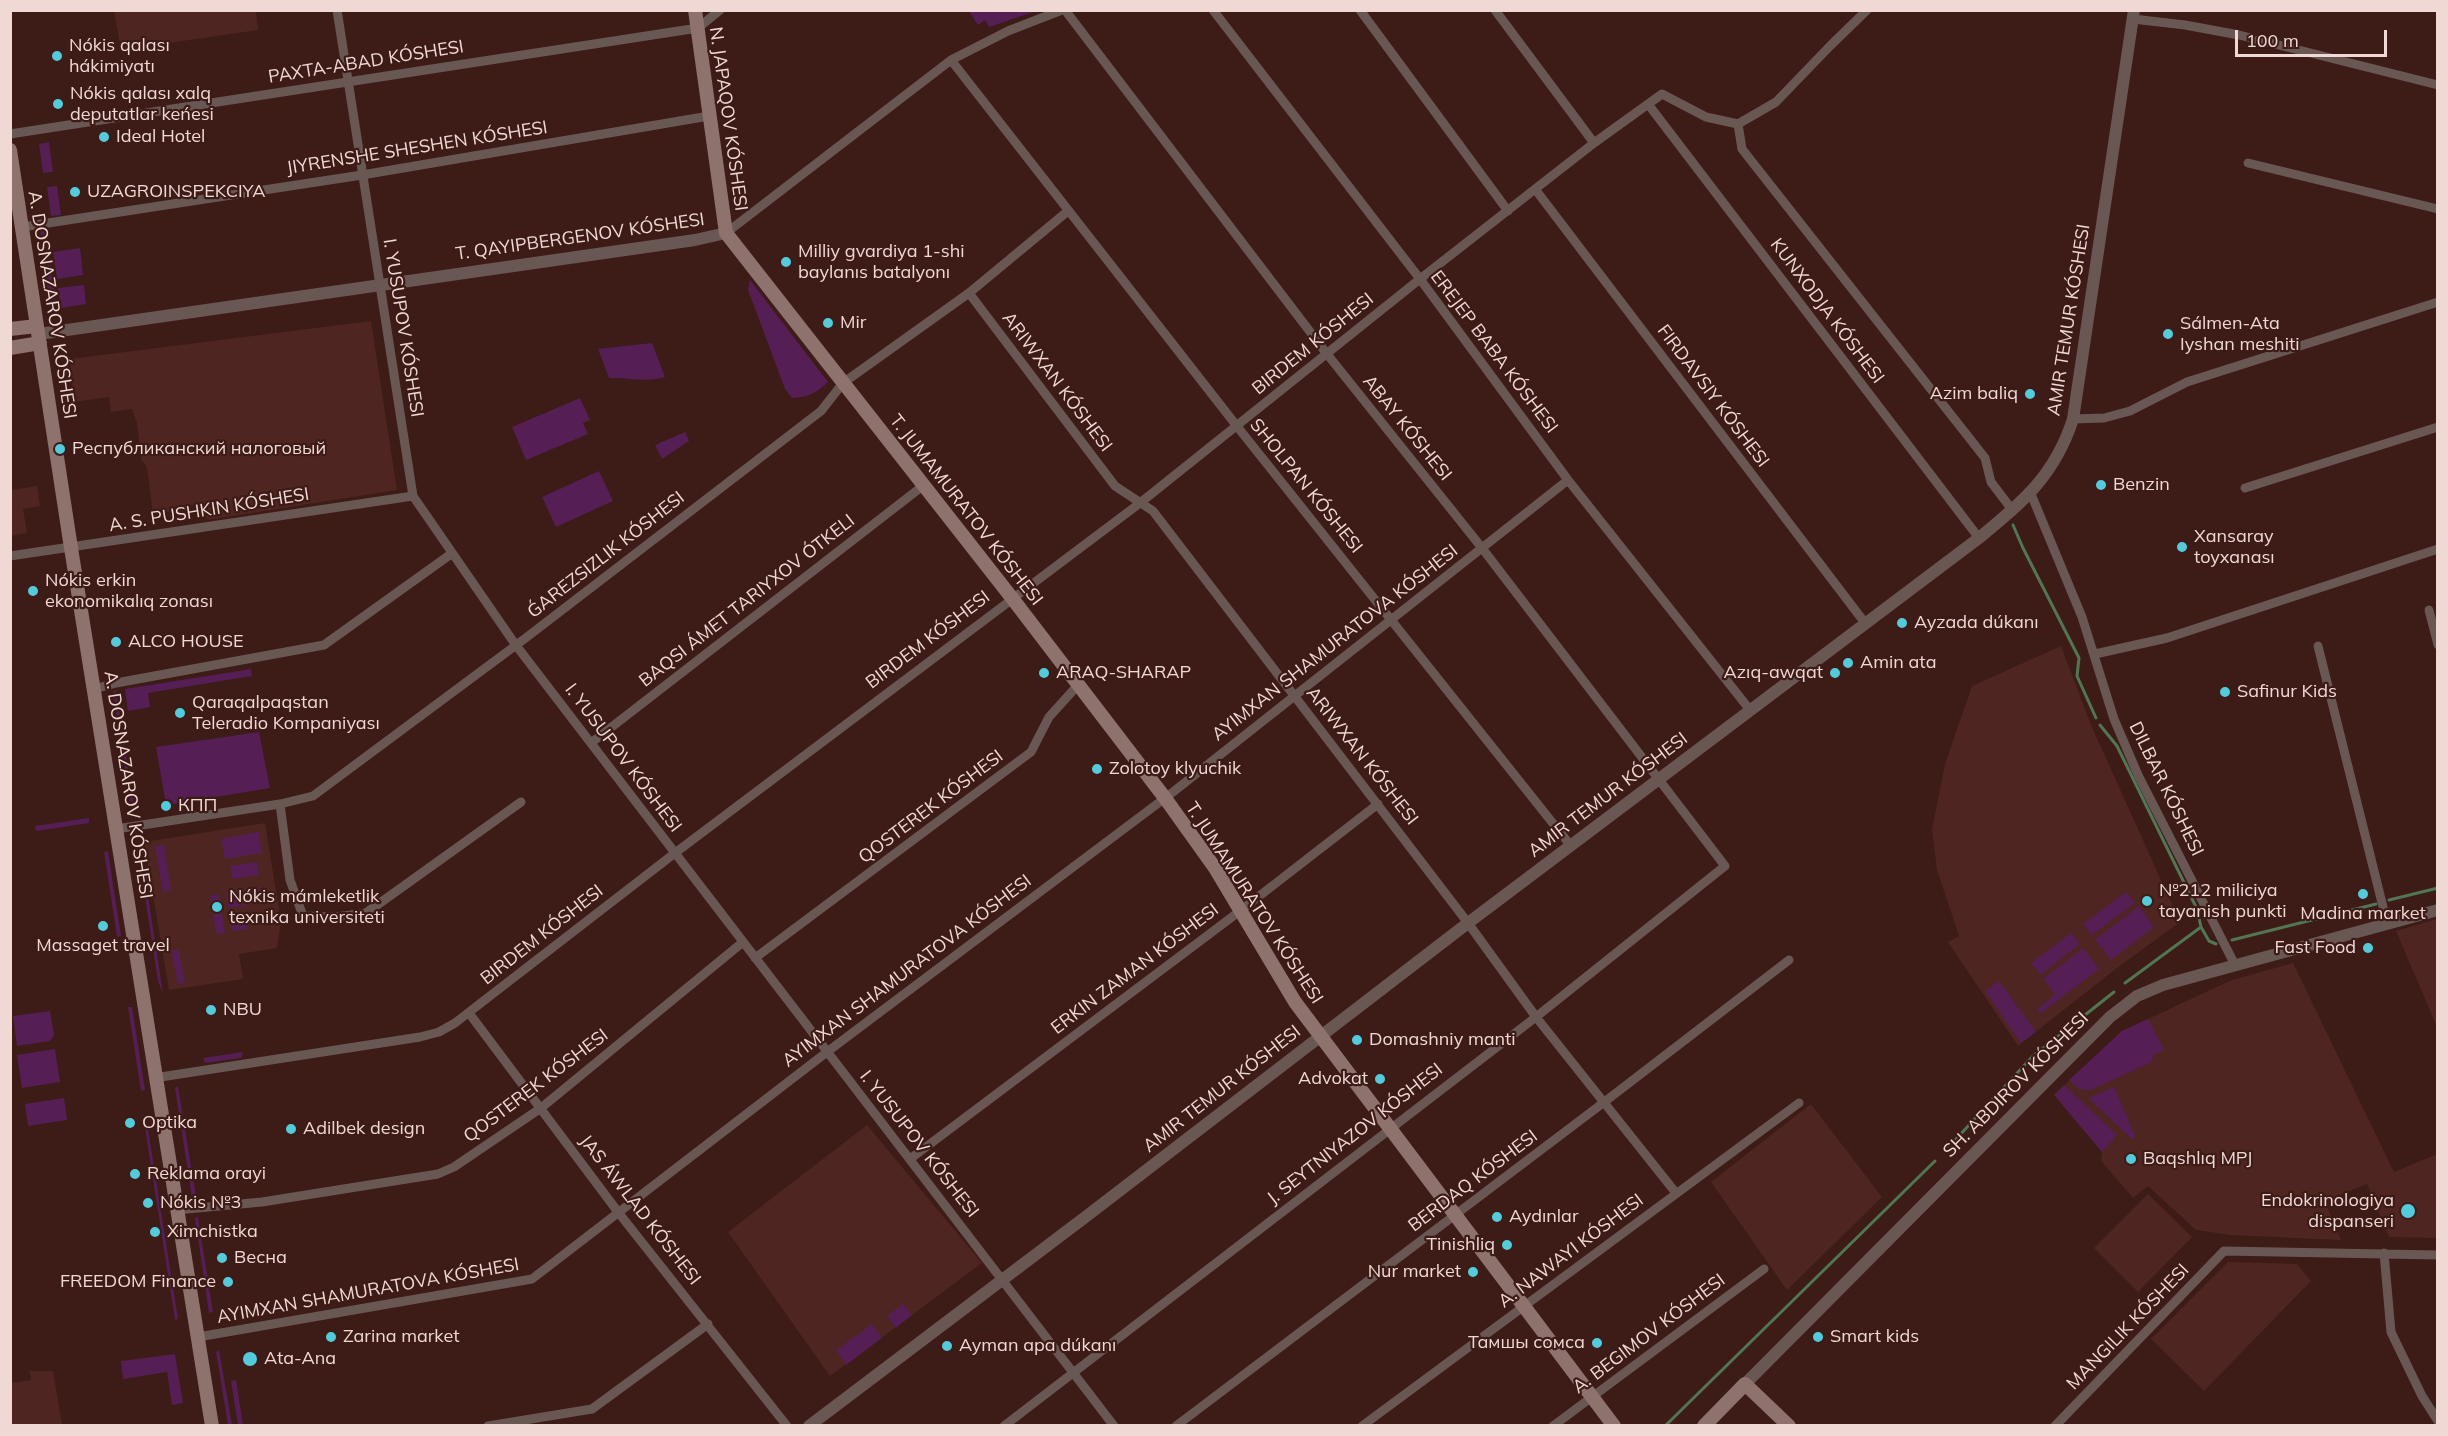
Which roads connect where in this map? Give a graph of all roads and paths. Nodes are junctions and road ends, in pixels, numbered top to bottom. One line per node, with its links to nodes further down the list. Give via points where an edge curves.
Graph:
1 (337, 10): 12 (street, I. YUSUPOV KÓSHESI)
2 (695, 10): 10 (main road, N. JAPAQOV KÓSHESI)
3 (720, 10): 10 (street)
4 (1063, 10): 11 (street, via 1008,31); 35 (street, ABAY KÓSHESI)
5 (1213, 10): 28 (street, EREJEP BABA KÓSHESI)
6 (1360, 10): 25 (street)
7 (1496, 10): 18 (street)
8 (1867, 10): 16 (street, via 1776,102)
9 (2133, 15): 13 (street, via 2239,36); 37 (street, AMIR TEMUR KÓSHESI)
10 (698, 28): 12 (street, PAXTA-ABAD KÓSHESI); 15 (main road, N. JAPAQOV KÓSHESI)
11 (951, 60): 24 (street, SHOLPAN KÓSHESI); 27 (street)
12 (348, 82): 17 (street, PAXTA-ABAD KÓSHESI); 21 (street, I. YUSUPOV KÓSHESI)
13 (2438, 85)
14 (1648, 104): 16 (street, BIRDEM KÓSHESI, via 1662,94 1706,117); 18 (street, BIRDEM KÓSHESI); 47 (street, KUNXODJA KÓSHESI)
15 (709, 116): 21 (street, JIYRENSHE SHESHEN KÓSHESI); 27 (main road, N. JAPAQOV KÓSHESI)
16 (1738, 124): 46 (street, via 1742,149 1985,458 1991,482)
17 (10, 134)
18 (1594, 143): 22 (street, BIRDEM KÓSHESI)
19 (10, 150): 26 (main road, A. DOSNAZAROV KÓSHESI)
20 (2248, 163): 23 (street)
21 (362, 175): 26 (street, JIYRENSHE SHESHEN KÓSHESI); 29 (street, I. YUSUPOV KÓSHESI)
22 (1535, 189): 25 (street, BIRDEM KÓSHESI); 56 (street, FIRDAVSIY KÓSHESI)
23 (2438, 209)
24 (1068, 211): 30 (street, ǴAREZSIZLIK KÓSHESI); 38 (street, SHOLPAN KÓSHESI)
25 (1508, 211): 28 (street, BIRDEM KÓSHESI)
26 (22, 227): 33 (main road, A. DOSNAZAROV KÓSHESI)
27 (726, 233): 29 (street); 36 (main road, T. JUMAMURATOV KÓSHESI)
28 (1419, 279): 35 (street, BIRDEM KÓSHESI); 40 (street, EREJEP BABA KÓSHESI)
29 (378, 284): 33 (street); 44 (street, I. YUSUPOV KÓSHESI)
30 (969, 293): 36 (street, ǴAREZSIZLIK KÓSHESI); 45 (street, via 1115,486)
31 (2438, 302): 37 (street, via 2187,382 2130,411 2104,418)
32 (10, 329): 33 (main road)
33 (39, 334): 34 (main road); 48 (main road, A. DOSNAZAROV KÓSHESI)
34 (10, 348)
35 (1327, 354): 38 (street, BIRDEM KÓSHESI); 49 (street, ABAY KÓSHESI)
36 (843, 383): 41 (main road, T. JUMAMURATOV KÓSHESI); 57 (street, ǴAREZSIZLIK KÓSHESI, via 821,411)
37 (2073, 419): 43 (street, AMIR TEMUR KÓSHESI, via 2049,472)
38 (1236, 426): 45 (street, BIRDEM KÓSHESI); 55 (street, SHOLPAN KÓSHESI)
39 (2438, 427): 42 (street)
40 (1568, 480): 49 (street); 64 (street, EREJEP BABA KÓSHESI)
41 (924, 485): 53 (main road, T. JUMAMURATOV KÓSHESI); 65 (street)
42 (2245, 488)
43 (2031, 494): 46 (street, AMIR TEMUR KÓSHESI); 60 (street, DILBAR KÓSHESI)
44 (413, 495): 48 (street, A. S. PUSHKIN KÓSHESI); 51 (street, I. YUSUPOV KÓSHESI)
45 (1140, 502): 53 (street, BIRDEM KÓSHESI); 63 (street, via 1153,511)
46 (2013, 511): 47 (street, AMIR TEMUR KÓSHESI)
47 (1979, 538): 56 (street, AMIR TEMUR KÓSHESI)
48 (71, 548): 52 (street, A. S. PUSHKIN KÓSHESI); 62 (main road, A. DOSNAZAROV KÓSHESI)
49 (1482, 548): 55 (street); 66 (street, ABAY KÓSHESI)
50 (2438, 549): 60 (street, via 2167,638)
51 (451, 554): 57 (street, I. YUSUPOV KÓSHESI); 62 (street, via 324,645)
52 (10, 556)
53 (1012, 598): 61 (main road, T. JUMAMURATOV KÓSHESI); 73 (street, BIRDEM KÓSHESI)
54 (2429, 610): 58 (street)
55 (1390, 619): 63 (street); 72 (street, SHOLPAN KÓSHESI)
56 (1865, 623): 64 (street, AMIR TEMUR KÓSHESI)
57 (515, 644): 65 (street, I. YUSUPOV KÓSHESI); 69 (street, ǴAREZSIZLIK KÓSHESI, via 313,795)
58 (2438, 645)
59 (2318, 646): 78 (street)
60 (2095, 654): 82 (street, DILBAR KÓSHESI, via 2114,719 2138,775)
61 (1078, 685): 67 (main road, T. JUMAMURATOV KÓSHESI); 80 (street, QOSTEREK KÓSHESI, via 1050,717 1031,752)
62 (94, 689): 71 (main road, A. DOSNAZAROV KÓSHESI)
63 (1295, 697): 67 (street); 70 (street)
64 (1750, 711): 66 (street, AMIR TEMUR KÓSHESI)
65 (591, 743): 73 (street, I. YUSUPOV KÓSHESI)
66 (1659, 779): 72 (street, AMIR TEMUR KÓSHESI); 74 (street, ABAY KÓSHESI)
67 (1165, 798): 76 (main road, T. JUMAMURATOV KÓSHESI); 86 (street)
68 (521, 802): 69 (street, via 366,913 336,917 303,916 290,880)
69 (280, 804): 71 (street, ǴAREZSIZLIK KÓSHESI)
70 (1378, 804): 76 (street, ERKIN ZAMAN KÓSHESI); 77 (street)
71 (117, 829): 87 (main road, A. DOSNAZAROV KÓSHESI)
72 (1570, 846): 77 (street, AMIR TEMUR KÓSHESI)
73 (675, 853): 79 (street, I. YUSUPOV KÓSHESI); 83 (street, BIRDEM KÓSHESI)
74 (1725, 866): 84 (street, J. SEYTNIYAZOV KÓSHESI)
75 (2438, 910): 78 (street, SH. ABDIROV KÓSHESI)
76 (1240, 911): 85 (main road, T. JUMAMURATOV KÓSHESI); 92 (street, ERKIN ZAMAN KÓSHESI)
77 (1468, 923): 84 (street); 85 (street, AMIR TEMUR KÓSHESI)
78 (2387, 923): 82 (street, SH. ABDIROV KÓSHESI)
79 (743, 942): 80 (street, I. YUSUPOV KÓSHESI); 90 (street, QOSTEREK KÓSHESI)
80 (756, 958): 86 (street, I. YUSUPOV KÓSHESI)
81 (1789, 960): 89 (street, BERDAQ KÓSHESI)
82 (2235, 965): 105 (street, SH. ABDIROV KÓSHESI, via 2163,985 2137,996 2110,1017)
83 (469, 1013): 87 (street, BIRDEM KÓSHESI, via 439,1032 420,1037); 90 (street, JAS ÁWLAD KÓSHESI)
84 (1536, 1017): 89 (street); 91 (street, J. SEYTNIYAZOV KÓSHESI)
85 (1320, 1037): 91 (main road, T. JUMAMURATOV KÓSHESI); 100 (street, AMIR TEMUR KÓSHESI)
86 (827, 1052): 92 (street, I. YUSUPOV KÓSHESI); 95 (street)
87 (154, 1078): 94 (main road, A. DOSNAZAROV KÓSHESI)
88 (1799, 1102): 93 (street)
89 (1603, 1103): 93 (street); 96 (street, BERDAQ KÓSHESI)
90 (541, 1108): 94 (street, QOSTEREK KÓSHESI, via 438,1174 262,1202); 95 (street, JAS ÁWLAD KÓSHESI)
91 (1390, 1127): 96 (main road, T. JUMAMURATOV KÓSHESI); 104 (street, J. SEYTNIYAZOV KÓSHESI)
92 (910, 1159): 100 (street, I. YUSUPOV KÓSHESI)
93 (1676, 1193): 101 (street)
94 (176, 1210): 103 (main road, A. DOSNAZAROV KÓSHESI)
95 (618, 1212): 102 (street, JAS ÁWLAD KÓSHESI); 103 (street, via 532,1279)
96 (1454, 1216): 101 (main road, T. JUMAMURATOV KÓSHESI); 114 (street, BERDAQ KÓSHESI)
97 (2384, 1254): 98 (street); 107 (street, via 2391,1332); 120 (street, MANGILIK KÓSHESI, via 2224,1251)
98 (2438, 1256)
99 (1764, 1269): 106 (street, A. BEGIMOV KÓSHESI)
100 (1003, 1278): 104 (street, I. YUSUPOV KÓSHESI); 111 (street, AMIR TEMUR KÓSHESI)
101 (1524, 1306): 106 (main road, T. JUMAMURATOV KÓSHESI); 115 (street)
102 (708, 1324): 109 (street, via 592,1408); 110 (street, JAS ÁWLAD KÓSHESI)
103 (198, 1337): 108 (main road, A. DOSNAZAROV KÓSHESI)
104 (1074, 1374): 112 (street, J. SEYTNIYAZOV KÓSHESI); 113 (street, I. YUSUPOV KÓSHESI)
105 (1745, 1384): 118 (main road, SH. ABDIROV KÓSHESI); 119 (main road)
106 (1593, 1396): 116 (street, A. BEGIMOV KÓSHESI); 117 (main road, T. JUMAMURATOV KÓSHESI)
107 (2438, 1422): 121 (street)
108 (212, 1425)
109 (488, 1425)
110 (787, 1425)
111 (809, 1425)
112 (1004, 1425)
113 (1114, 1425)
114 (1176, 1425)
115 (1362, 1425)
116 (1554, 1425)
117 (1614, 1425)
118 (1704, 1425)
119 (1789, 1425)
120 (2055, 1425)
121 (2433, 1425)

